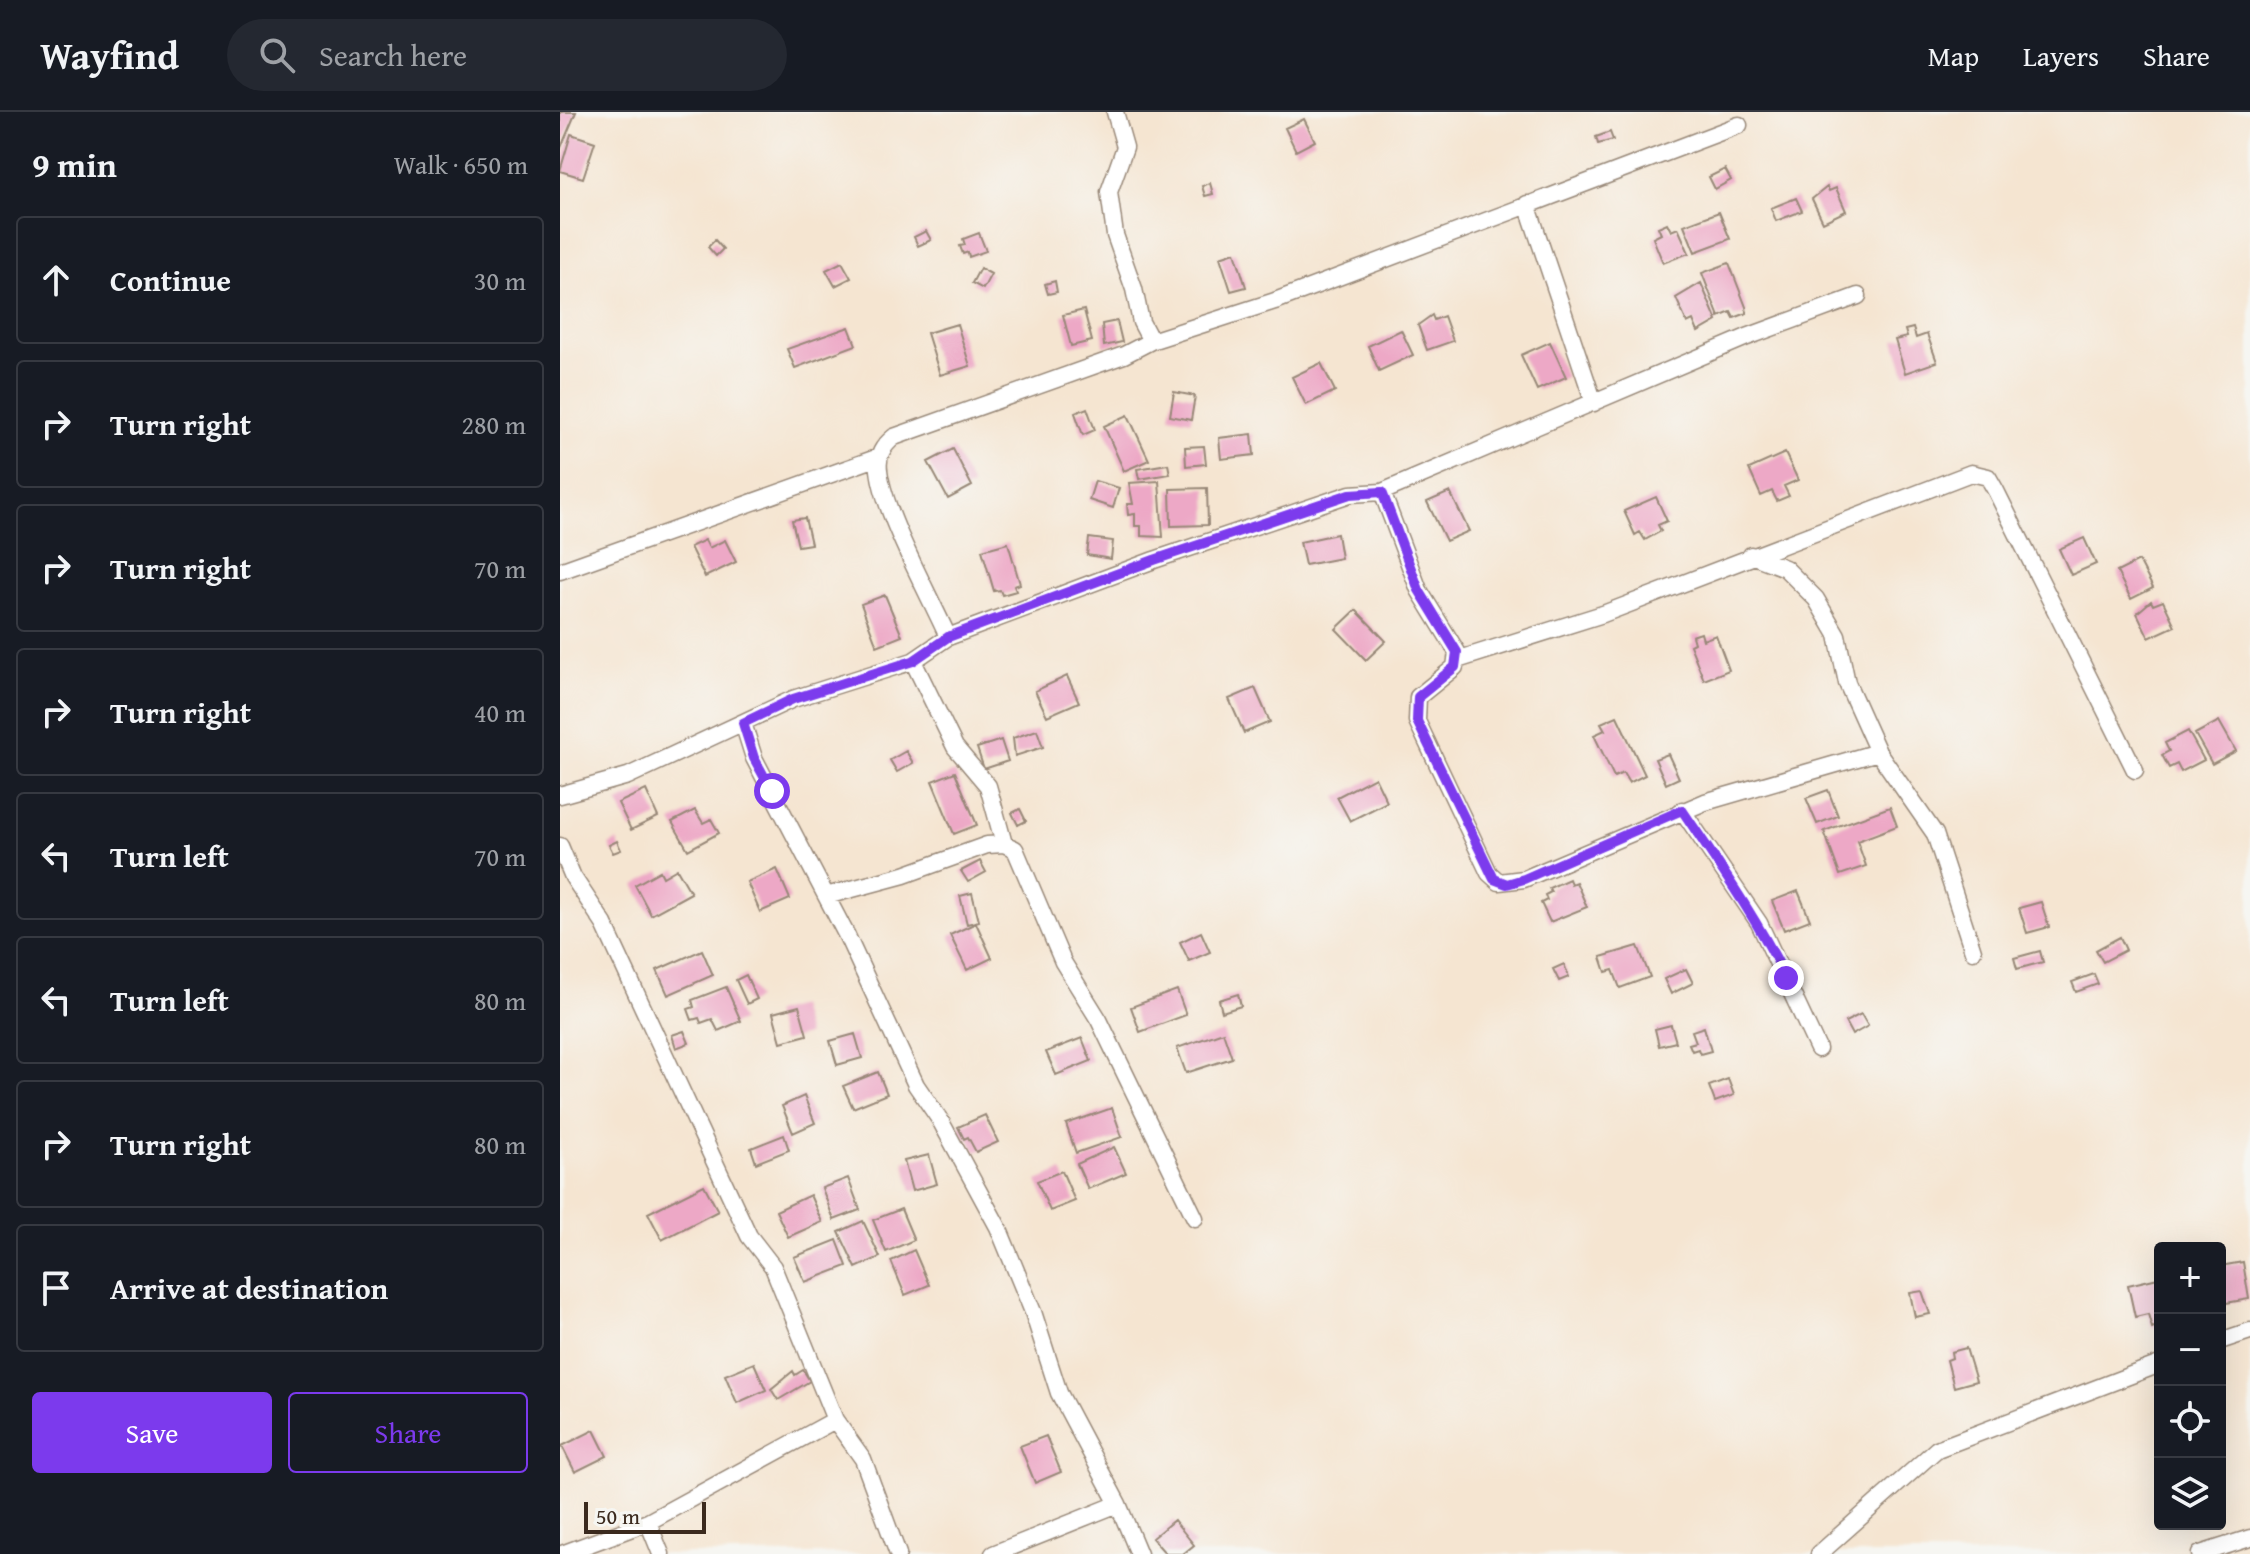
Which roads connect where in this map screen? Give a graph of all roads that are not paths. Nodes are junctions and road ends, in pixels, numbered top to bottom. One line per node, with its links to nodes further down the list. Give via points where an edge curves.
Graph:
1 (1115, 112): 5 (street, via 1125,147 1109,192 1115,235)
2 (1739, 125): 3 (street)
3 (1527, 204): 5 (street, via 1275,301); 6 (street)
4 (1858, 296): 6 (street)
5 (1151, 341): 7 (street, via 894,437)
6 (1594, 403): 8 (street)
7 (879, 457): 10 (street); 11 (street, via 888,501)
8 (1382, 492): 11 (street, via 1329,501); 12 (street, via 1419,590)
9 (1751, 555): 12 (street, via 1603,614); 15 (street, via 1785,568 1816,599 1837,635 1847,683); 16 (street, via 1971,473 1988,477)
10 (560, 571)
11 (948, 637): 13 (street)
12 (1457, 660): 18 (street, via 1418,697 1417,721 1494,879 1507,884 1524,879)
13 (913, 661): 14 (street, via 793,699); 19 (street, via 955,747 988,786)
14 (743, 723): 17 (street, via 628,776); 21 (street, via 754,758)
15 (1878, 752): 18 (street); 22 (street, via 1935,834)
16 (2135, 770)
17 (560, 795)
18 (1682, 810): 23 (street, via 1759,923)
19 (1004, 844): 21 (street); 24 (street, via 1015,849 1063,962 1106,1032)
20 (560, 846): 28 (street, via 604,924 749,1236 773,1267)
21 (826, 896): 29 (street, via 916,1085 998,1227 1059,1393)
22 (1973, 951)
23 (1818, 1049)
24 (1195, 1218)
25 (2250, 1331): 26 (street)
26 (2226, 1339)
27 (2154, 1366): 37 (street, via 1937,1449)
28 (835, 1420): 30 (street); 34 (street, via 863,1459)
29 (1118, 1504): 35 (street); 36 (street)
30 (648, 1522): 32 (street); 33 (street)
31 (2250, 1538): 38 (street)
32 (562, 1554)
33 (661, 1554)
34 (898, 1554)
35 (993, 1554)
36 (1139, 1554)
37 (1819, 1554)
38 (2200, 1554)

